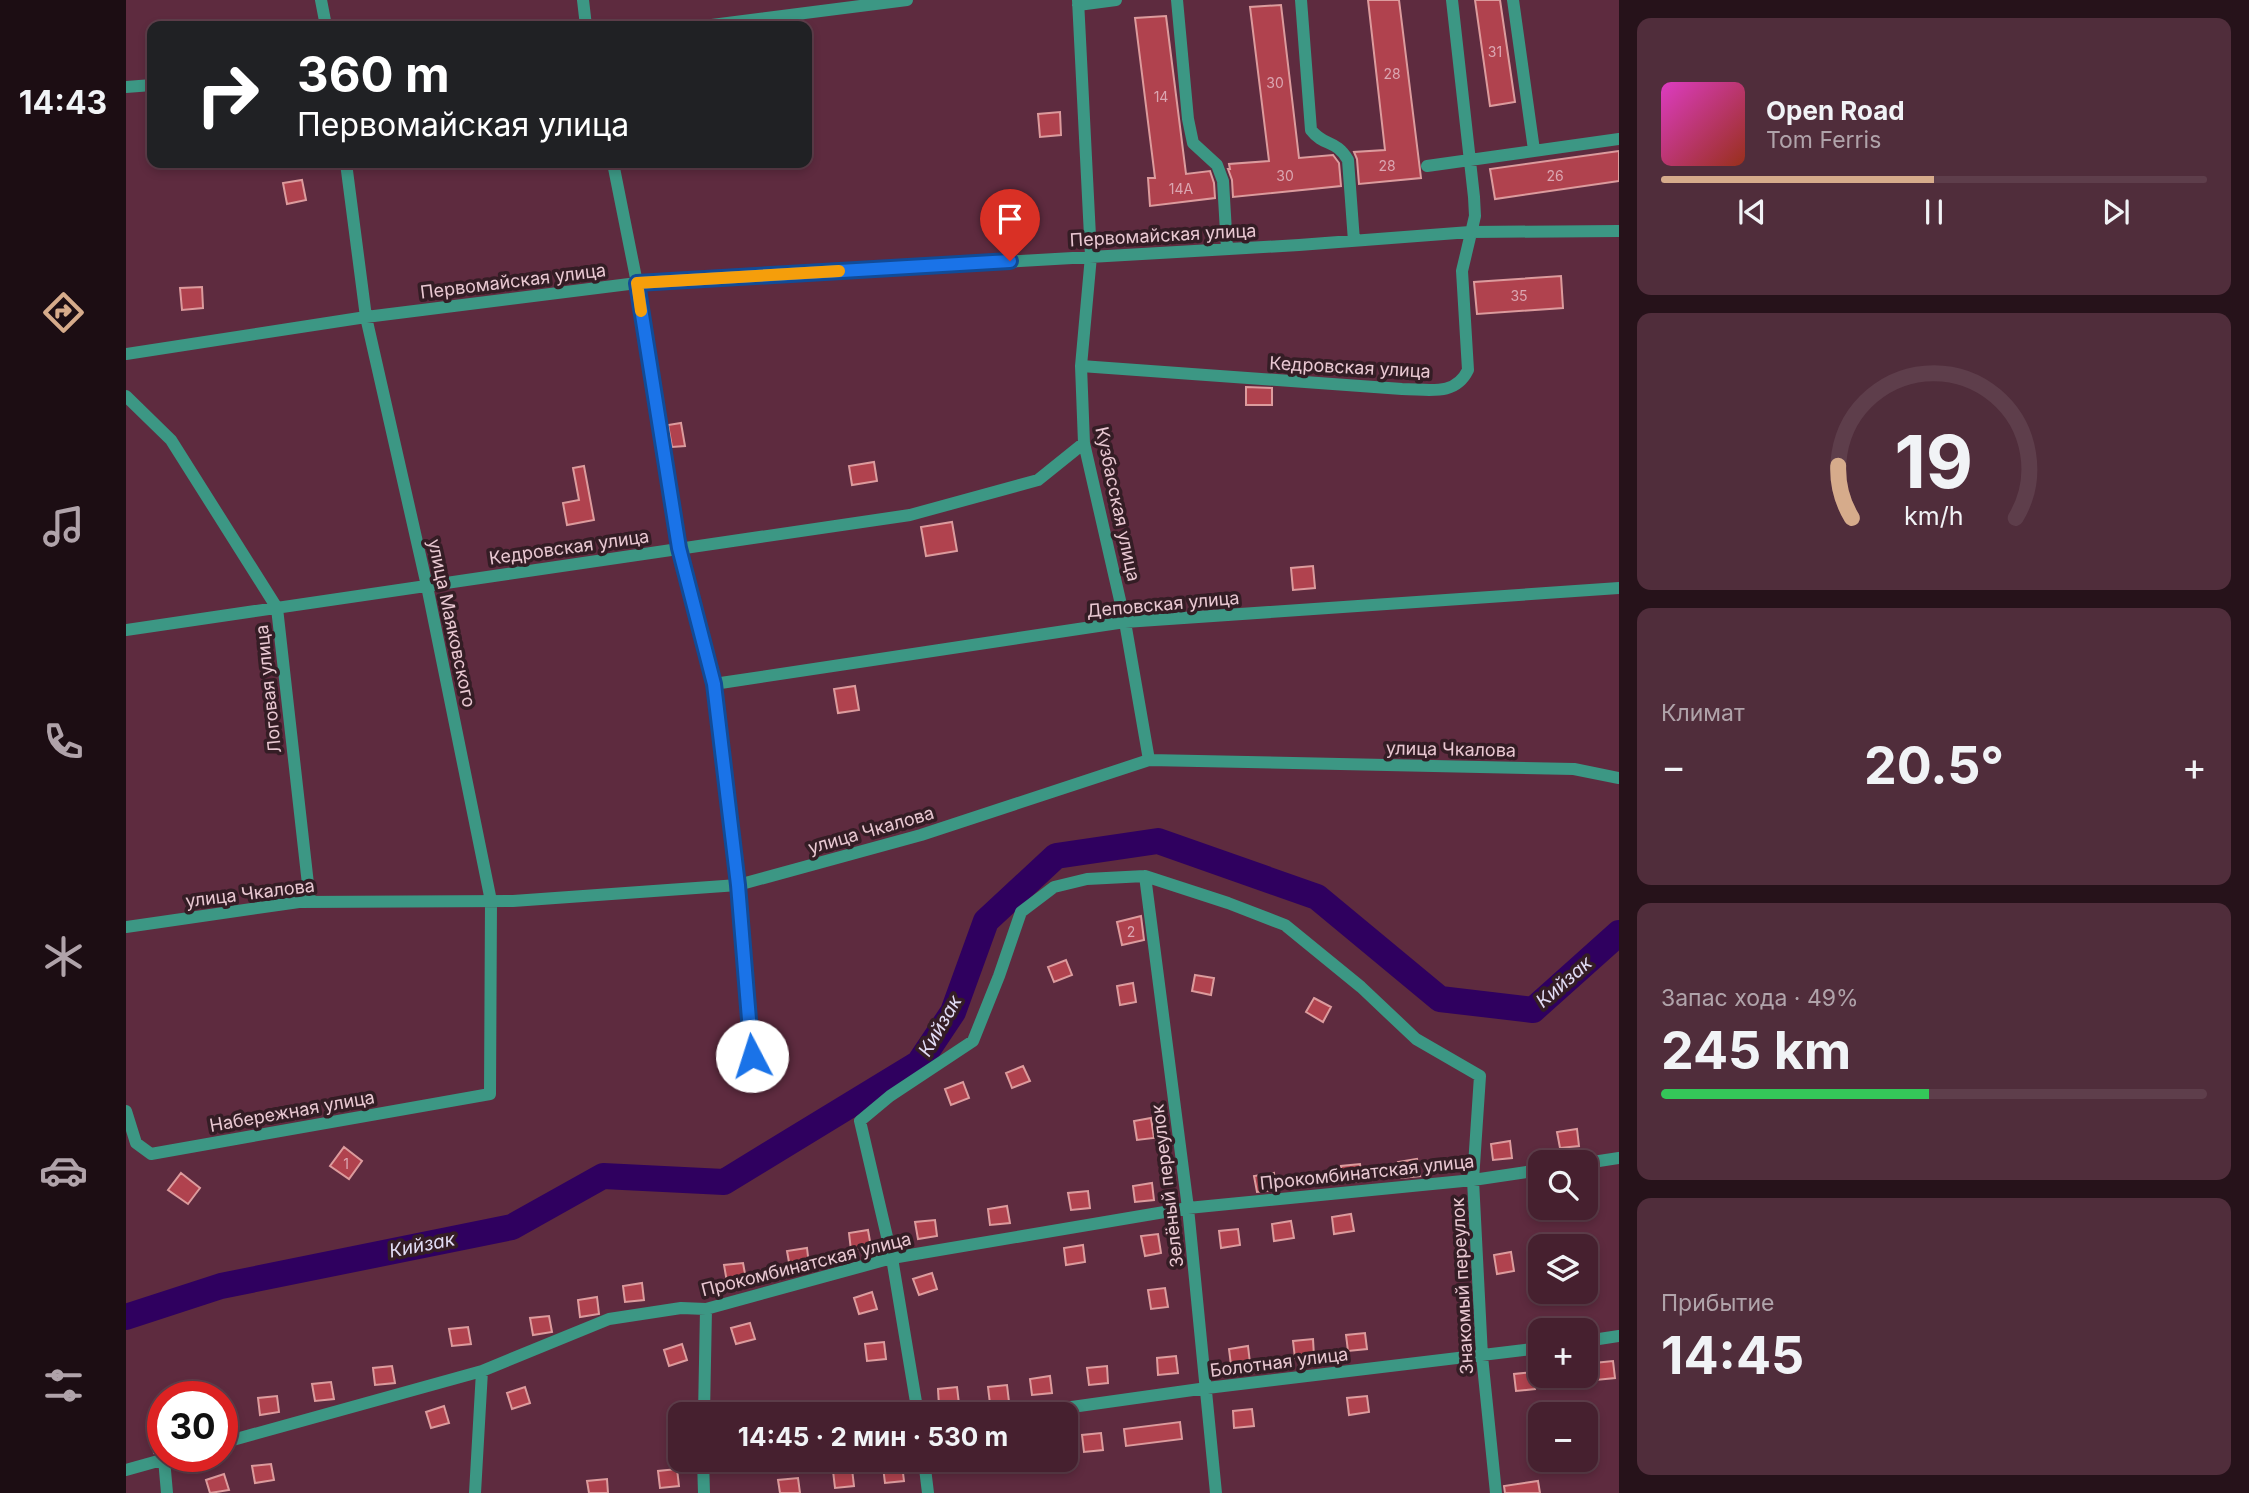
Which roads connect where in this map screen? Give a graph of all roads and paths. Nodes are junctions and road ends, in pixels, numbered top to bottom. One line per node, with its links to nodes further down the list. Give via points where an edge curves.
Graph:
1 (321, 0): 10 (street)
2 (583, 0): 11 (street)
3 (907, 0): 12 (street)
4 (1116, 0): 9 (street)
5 (1177, 0): 24 (street, via 1188,119 1194,143 1217,165 1223,181)
6 (1301, 0): 23 (street, via 1311,130 1318,139 1342,149 1348,160)
7 (1452, 0): 17 (street)
8 (1513, 0): 16 (street)
9 (1078, 2): 25 (street, Кузбасская улица)
10 (325, 21)
11 (585, 21)
12 (743, 21)
13 (147, 85): 14 (street)
14 (126, 86)
15 (1619, 139): 16 (street)
16 (1534, 150): 17 (street)
17 (1470, 160): 18 (street); 22 (street, via 1475,216)
18 (1427, 166)
19 (347, 168): 27 (street, улица Маяковского)
20 (614, 168): 26 (street)
21 (1619, 231): 22 (street, Первомайская улица)
22 (1470, 232): 23 (street, Первомайская улица); 29 (street, Кедровская улица, via 1462,271 1468,370 1452,389)
23 (1354, 241): 24 (street, Первомайская улица)
24 (1227, 249): 25 (street, Первомайская улица)
25 (1090, 256): 26 (street, Первомайская улица); 29 (street, Кузбасская улица)
26 (637, 283): 27 (street, Первомайская улица); 32 (street)
27 (366, 317): 28 (street, Первомайская улица); 33 (street, улица Маяковского)
28 (126, 354)
29 (1081, 366): 31 (street, Кузбасская улица)
30 (126, 396): 35 (street, Логовая улица, via 171,440)
31 (1084, 443): 32 (street, Кедровская улица, via 1038,480 910,515); 36 (street, Кузбасская улица)
32 (679, 548): 33 (street, Кедровская улица); 38 (street)
33 (427, 586): 35 (street, Кедровская улица); 44 (street, улица Маяковского)
34 (1619, 588): 36 (street, Деповская улица)
35 (277, 608): 37 (street, Кедровская улица); 43 (street, Логовая улица)
36 (1125, 622): 38 (street, Деповская улица); 39 (street, Кузбасская улица)
37 (126, 630)
38 (714, 684): 42 (street)
39 (1149, 760): 40 (street, улица Чкалова, via 1574,769); 42 (street, улица Чкалова, via 921,835)
40 (1619, 778)
41 (1145, 876): 52 (street, Знакомый переулок, via 1284,925 1416,1039 1480,1076); 53 (street, Зелёный переулок); 54 (street, via 1087,879 1054,887 1021,912 973,1041 860,1121)
42 (738, 885): 44 (street, улица Чкалова); 46 (street)
43 (310, 901): 44 (street, улица Чкалова); 45 (street, улица Чкалова)
44 (491, 901): 47 (street, улица Маяковского)
45 (126, 928)
46 (752, 1056)
47 (490, 1094): 48 (street, Набережная улица, via 151,1154 136,1143)
48 (126, 1111)
49 (1619, 1158): 50 (street)
50 (1598, 1161)
51 (1528, 1172): 52 (street, Прокомбинатская улица)
52 (1473, 1180): 53 (street, Прокомбинатская улица); 59 (street, Знакомый переулок)
53 (1188, 1208): 54 (street, Прокомбинатская улица); 61 (street, Зелёный переулок)
54 (892, 1258): 55 (street, Прокомбинатская улица); 63 (street)
55 (706, 1310): 60 (street, Прокомбинатская улица, via 681,1308 609,1319); 62 (street)
56 (1619, 1336): 57 (street)
57 (1598, 1339)
58 (1528, 1350): 59 (street, Болотная улица)
59 (1482, 1356): 61 (street, Болотная улица); 76 (street, Знакомый переулок)
60 (482, 1371): 65 (street, Прокомбинатская улица); 72 (street)
61 (1207, 1388): 64 (street, Болотная улица); 75 (street, Зелёный переулок)
62 (704, 1402)
63 (916, 1402)
64 (1078, 1406)
65 (238, 1439)
66 (147, 1464): 67 (street)
67 (126, 1470)
68 (169, 1472): 71 (street)
69 (705, 1472): 73 (street)
70 (925, 1472): 74 (street)
71 (167, 1493)
72 (475, 1493)
73 (704, 1493)
74 (928, 1493)
75 (1216, 1493)
76 (1496, 1493)

